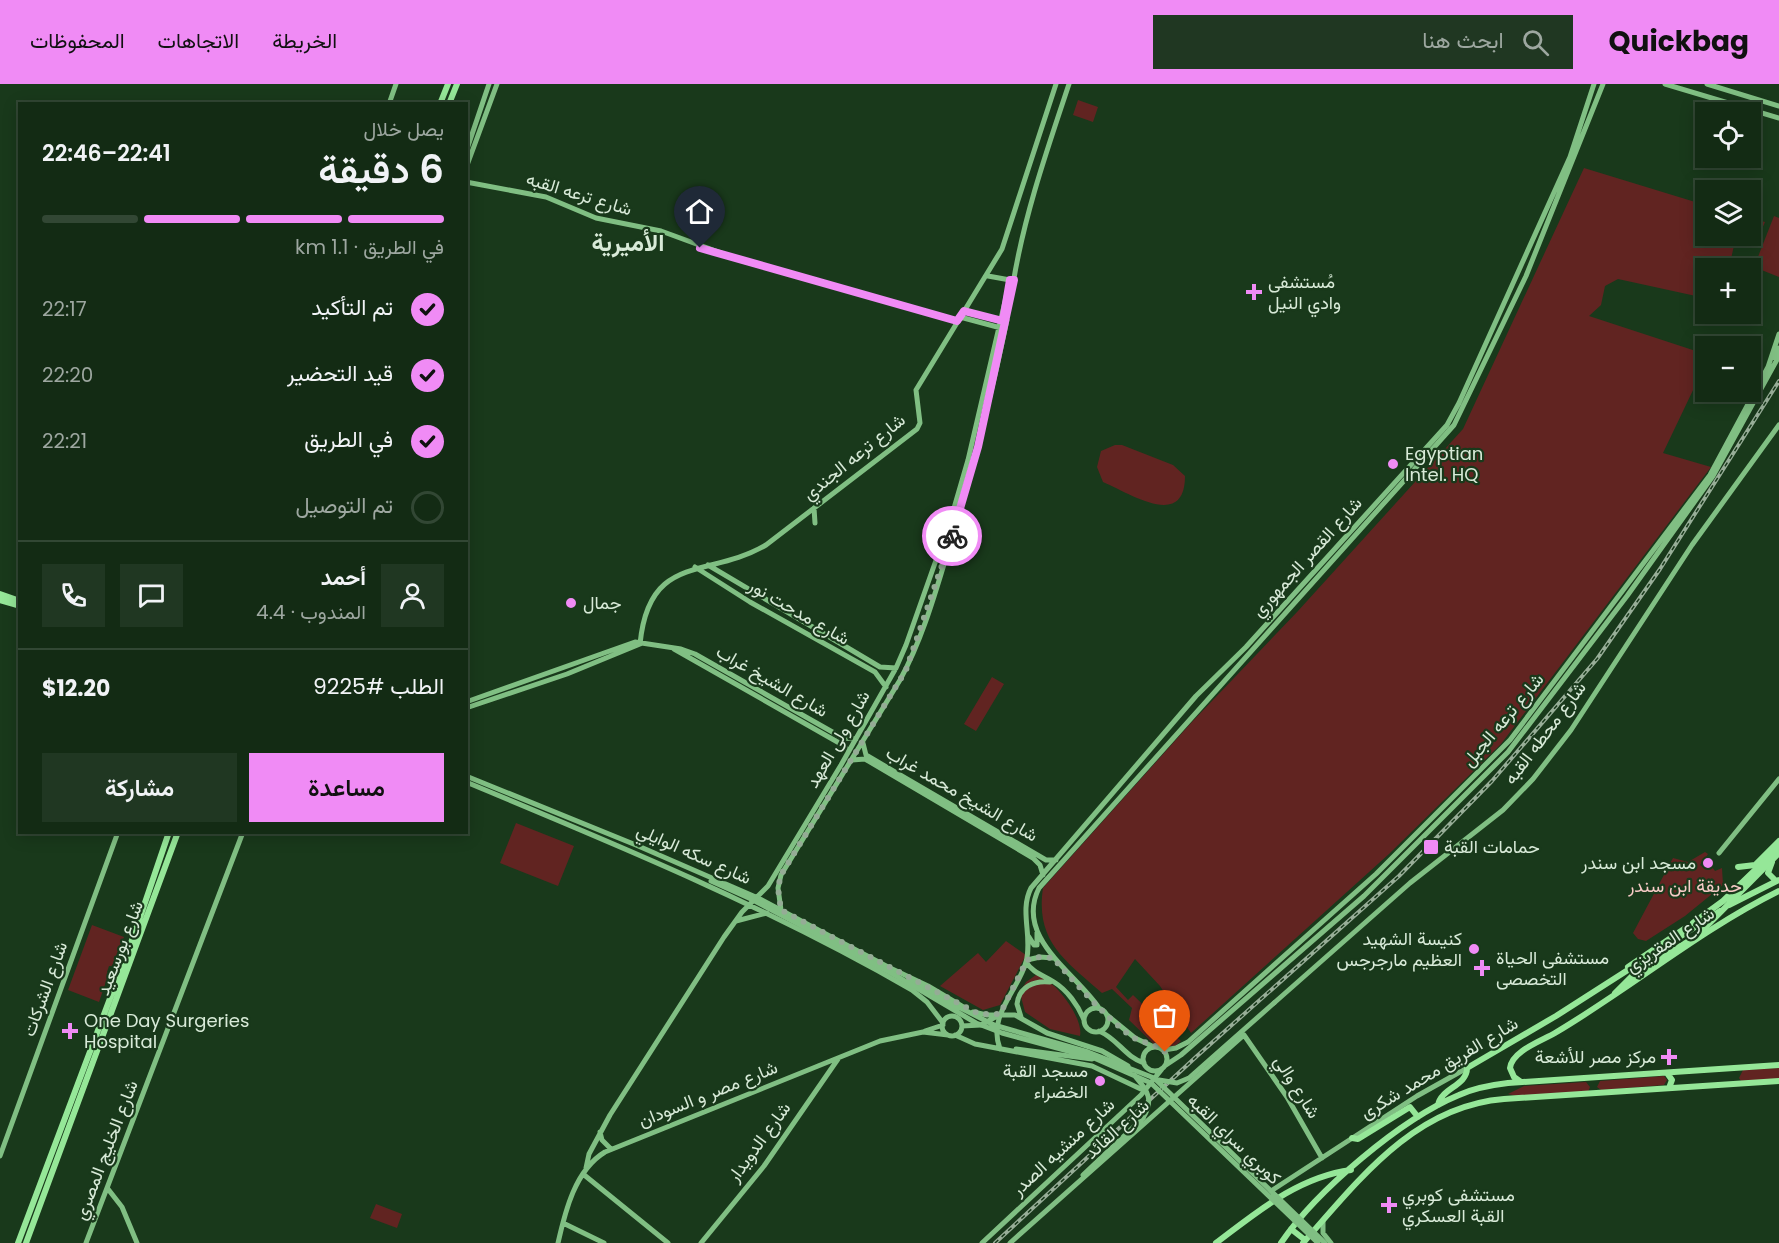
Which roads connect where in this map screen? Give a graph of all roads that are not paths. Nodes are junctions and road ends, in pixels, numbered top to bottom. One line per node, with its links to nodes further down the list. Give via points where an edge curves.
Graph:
1 (396, 84): 12 (main road)
2 (448, 84): 13 (main road)
3 (457, 84): 14 (main road)
4 (489, 84): 20 (main road)
5 (497, 84): 21 (main road)
6 (1056, 84): 23 (main road, شارع ترعه الجندي, via 1002,249)
7 (1069, 84): 24 (main road, via 1041,168)
8 (1594, 84): 33 (main road, شارع القصر الجمهوري, via 1568,161 1459,403)
9 (1604, 84): 33 (main road, شارع القصر الجمهوري, via 1526,276 1465,405 1447,434)
10 (1665, 84): 18 (main road)
11 (1707, 84): 15 (main road)
12 (390, 102)
13 (441, 102)
14 (450, 102)
15 (1765, 102): 16 (main road); 18 (main road, via 1766,111)
16 (1779, 106)
17 (1779, 112): 19 (main road)
18 (1762, 113): 19 (main road)
19 (1779, 118)
20 (468, 146)
21 (468, 163)
22 (468, 182): 26 (main road, شارع ترعه القبه, via 546,197 604,220 661,231 743,261)
23 (988, 276): 24 (main road); 25 (main road, شارع ترعه الجندي)
24 (1012, 280): 27 (main road)
25 (964, 311): 26 (main road, شارع ترعه الجندي); 27 (main road)
26 (959, 319): 27 (main road, شارع ترعه القبه); 34 (main road, شارع ترعه الجندي, via 916,390 920,423 917,429)
27 (1004, 324): 35 (main road, via 976,455)
28 (1779, 334): 44 (main road, شارع ترعه الجبل, via 1768,367 1710,474)
29 (1779, 349): 31 (main road, شارع ترعه الجبل)
30 (1779, 356): 31 (main road, شارع ترعه الجبل)
31 (1772, 368): 44 (main road, شارع ترعه الجبل, via 1713,476)
32 (1779, 425): 133 (main road, شارع محطه القبه, bridge, via 1692,544 1571,730 1533,779 1503,810 1410,883 1186,1080 1173,1083)
33 (1412, 468): 43 (main road, شارع القصر الجمهوري)
34 (815, 507): 36 (main road); 37 (main road, شارع ترعه الجندي, via 762,547)
35 (955, 516): 46 (main road, شارع ولى العهد); 56 (main road, شارع ولى العهد, via 935,591 906,670)
36 (815, 523)
37 (708, 565): 38 (main road, شارع ترعه الجندي); 46 (main road, شارع مدحت نور, via 880,667)
38 (695, 567): 45 (main road, شارع ترعه الجندي, via 658,591 645,617); 47 (main road, شارع مدحت نور, via 875,672)
39 (0, 594): 41 (main road)
40 (0, 600): 42 (main road)
41 (18, 604)
42 (18, 605)
43 (1266, 630): 48 (main road, شارع القصر الجمهوري); 49 (main road, شارع القصر الجمهوري)
44 (1591, 638): 67 (main road, شارع ترعه الجبل, via 1506,750)
45 (640, 644): 51 (main road, via 628,642); 52 (main road, شارع الشيخ غراب, via 681,648 695,654); 54 (main road)
46 (896, 668): 47 (main road, شارع ولى العهد)
47 (886, 687): 55 (main road, شارع ولى العهد)
48 (1205, 687): 49 (main road, via 1207,691); 50 (main road, شارع القصر الجمهوري)
49 (1217, 689): 53 (main road, شارع القصر الجمهوري)
50 (1193, 700): 53 (main road, via 1202,699); 73 (main road, شارع القصر الجمهوري)
51 (468, 701)
52 (775, 702): 55 (main road, شارع الشيخ غراب, via 843,738); 57 (main road, شارع الشيخ غراب)
53 (1204, 703): 95 (main road, شارع القصر الجمهوري, via 1039,888 1033,905)
54 (468, 707)
55 (856, 740): 57 (main road, شارع ولى العهد)
56 (863, 742): 58 (main road, شارع ولى العهد); 73 (main road, شارع الشيخ محمد غراب, via 866,755 1046,860)
57 (849, 752): 82 (main road, شارع ولى العهد)
58 (852, 760): 79 (main road, شارع الشيخ محمد غراب, via 865,759 1033,858); 83 (main road, شارع ولى العهد, via 781,875)
59 (468, 777): 85 (main road, شارع سكه الوايلي)
60 (1779, 778): 70 (main road)
61 (468, 783): 69 (main road, شارع سكه الوايلي)
62 (117, 834): 146 (main road, شارع الشركات)
63 (168, 834): 72 (main road, شارع بورسعيد)
64 (177, 834): 75 (main road, شارع بورسعيد)
65 (242, 834): 152 (main road, شارع الخليج المصري)
66 (1779, 842): 74 (main road)
67 (1409, 846): 94 (main road, شارع ترعه الجبل); 97 (main road, شارع ترعه الجبل, via 1364,896)
68 (1779, 847): 100 (main road, bridge, via 1723,901 1635,960)
69 (629, 849): 86 (main road, شارع سكه الوايلي); 121 (main road, كوبري سراي القبه, bridge, via 644,851 751,899 976,1023)
70 (1719, 853)
71 (1779, 854): 76 (main road); 103 (main road, bridge, via 1696,937 1632,976)
72 (159, 860): 75 (main road, via 161,864); 78 (main road, شارع بورسعيد)
73 (1056, 860): 79 (main road, شارع القصر الجمهوري)
74 (1758, 862): 76 (main road, via 1761,868); 77 (main road)
75 (168, 863): 80 (main road, شارع بورسعيد)
76 (1769, 866): 81 (main road, via 1769,875)
77 (1738, 867)
78 (154, 873): 80 (main road); 159 (main road, شارع بورسعيد, via 128,953)
79 (1043, 875): 96 (main road, شارع القصر الجمهوري, via 1028,894)
80 (163, 877): 160 (main road, شارع بورسعيد)
81 (1777, 880): 87 (main road, شارع المقريزي)
82 (770, 882): 83 (main road, via 771,889); 85 (main road, شارع ولى العهد)
83 (778, 888): 89 (main road)
84 (1779, 891): 90 (main road, شارع المقريزي)
85 (758, 898): 88 (main road, شارع ولى العهد); 89 (main road, شارع سكه الوايلي)
86 (740, 899): 88 (main road, شارع سكه الوايلي); 91 (main road)
87 (1737, 900): 90 (main road); 100 (main road, شارع المقريزي)
88 (750, 904): 91 (main road, شارع ولى العهد); 92 (main road, شارع سكه الوايلي)
89 (781, 910): 101 (main road, شارع سكه الوايلي)
90 (1744, 910): 103 (main road, شارع المقريزي)
91 (742, 912): 93 (main road, شارع ولى العهد)
92 (767, 913): 93 (main road); 110 (main road, شارع سكه الوايلي, via 912,990 932,1007)
93 (734, 922): 143 (main road, شارع ولى العهد)
94 (1314, 929): 97 (main road); 109 (main road, شارع ترعه الجبل)
95 (1038, 930): 96 (main road, via 1037,945); 98 (main road, شارع القصر الجمهوري)
96 (1028, 935): 99 (main road, شارع القصر الجمهوري)
97 (1319, 935): 109 (main road, شارع ترعه الجبل)
98 (1053, 958): 99 (main road); 104 (main road, شارع القصر الجمهوري)
99 (1026, 961): 102 (main road, via 1034,971); 105 (main road, شارع القصر الجمهوري)
100 (1624, 972): 127 (main road, شارع الفريق محمد شكرى)
101 (906, 975): 105 (main road, شارع سكه الوايلي, via 975,1013); 124 (main road, كوبري سراي القبه, bridge, via 939,997 994,1024)
102 (1058, 984): 107 (main road, via 1040,981 1023,989 1017,1004); 108 (main road)
103 (1613, 996): 136 (main road, شارع المقريزي, via 1515,1057 1511,1071)
104 (1099, 1008): 106 (main road); 108 (main road, via 1087,1011)
105 (1000, 1014): 107 (main road, شارع سكه الوايلي); 111 (main road, via 985,1024); 117 (main road, شارع القصر الجمهوري, via 996,1031)
106 (1107, 1015): 112 (main road, via 1107,1024); 116 (main road, via 1130,1035)
107 (1025, 1020): 124 (main road, شارع سكه الوايلي, bridge, via 1047,1033 1102,1050)
108 (1083, 1020): 112 (main road, via 1090,1030)
109 (1215, 1021): 119 (main road, شارع ترعه الجبل, via 1182,1046); 125 (main road, شارع ترعه الجبل)
110 (943, 1024): 111 (main road, via 948,1017 955,1016); 113 (main road, شارع مصر و السودان); 114 (main road)
111 (962, 1026): 115 (main road)
112 (1100, 1031): 122 (main road)
113 (923, 1032): 114 (main road, شارع مصر و السودان); 120 (main road, شارع مصر و السودان, via 890,1037)
114 (948, 1035): 115 (main road)
115 (956, 1035): 117 (main road, via 971,1043)
116 (1154, 1047): 119 (main road); 122 (main road, via 1145,1053)
117 (1000, 1049): 118 (main road)
118 (1010, 1050): 121 (main road, bridge); 138 (main road, via 1092,1066)
119 (1164, 1050): 125 (main road)
120 (839, 1057): 126 (main road, شارع مصر و السودان); 132 (main road, شارع الدويدار)
121 (1094, 1058): 130 (main road, كوبري سراي القبه, bridge)
122 (1144, 1063): 129 (main road)
123 (1779, 1065): 128 (main road)
124 (1128, 1066): 133 (main road, كوبري سراي القبه, bridge)
125 (1164, 1067): 129 (main road); 140 (main road, شارع منشيه الصدر)
126 (813, 1068): 132 (main road); 145 (main road, شارع مصر و السودان)
127 (1467, 1068): 141 (main road, via 1465,1077 1440,1098); 144 (main road, شارع الفريق محمد شكرى)
128 (1731, 1068): 131 (main road); 137 (main road, via 1725,1076)
129 (1149, 1070): 138 (main road)
130 (1132, 1073): 150 (main road, bridge, via 1149,1094 1149,1107 1143,1119); 171 (main road, كوبري سراي القبه, bridge, via 1175,1103)
131 (1666, 1073): 136 (main road); 139 (main road, via 1672,1080)
132 (822, 1078): 166 (main road, شارع الدويدار, via 764,1166)
133 (1154, 1078): 172 (main road, كوبري سراي القبه, bridge)
134 (1779, 1082): 137 (main road)
135 (1188, 1083): 147 (main road, شارع والي, via 1244,1035 1287,1097); 150 (main road, شارع القائد)
136 (1521, 1083): 141 (main road, via 1474,1089)
137 (1728, 1085): 139 (main road)
138 (1136, 1086): 140 (main road)
139 (1669, 1088): 154 (main road, via 1496,1099 1462,1107 1415,1131)
140 (1144, 1091): 167 (main road, شارع منشيه الصدر)
141 (1438, 1105): 142 (main road)
142 (1418, 1117): 144 (main road, via 1410,1107 1358,1139); 148 (main road)
143 (600, 1132): 145 (main road, via 604,1144); 149 (main road)
144 (1352, 1138): 147 (main road, شارع الفريق محمد شكرى)
145 (611, 1149): 149 (main road, شارع مصر و السودان)
146 (0, 1156)
147 (1322, 1158): 153 (main road, شارع الفريق محمد شكرى)
148 (1351, 1170): 151 (main road); 169 (main road, via 1299,1185)
149 (584, 1171): 156 (main road); 165 (main road)
150 (1077, 1183): 168 (main road, شارع القائد)
151 (1335, 1184): 154 (main road, via 1337,1193); 157 (main road)
152 (108, 1189): 161 (main road, شارع الخليج المصري); 162 (main road, via 122,1207)
153 (1270, 1191)
154 (1345, 1191): 155 (main road)
155 (1324, 1218): 158 (main road); 173 (main road, via 1323,1233)
156 (563, 1223): 163 (main road); 164 (main road)
157 (1291, 1229): 158 (main road); 170 (main road)
158 (1306, 1242)
159 (18, 1243)
160 (26, 1243)
161 (86, 1243)
162 (137, 1243)
163 (558, 1243)
164 (604, 1243)
165 (669, 1243)
166 (701, 1243)
167 (982, 1243)
168 (1010, 1243)
169 (1216, 1243)
170 (1281, 1243)
171 (1318, 1243)
172 (1325, 1243)
173 (1331, 1243)

